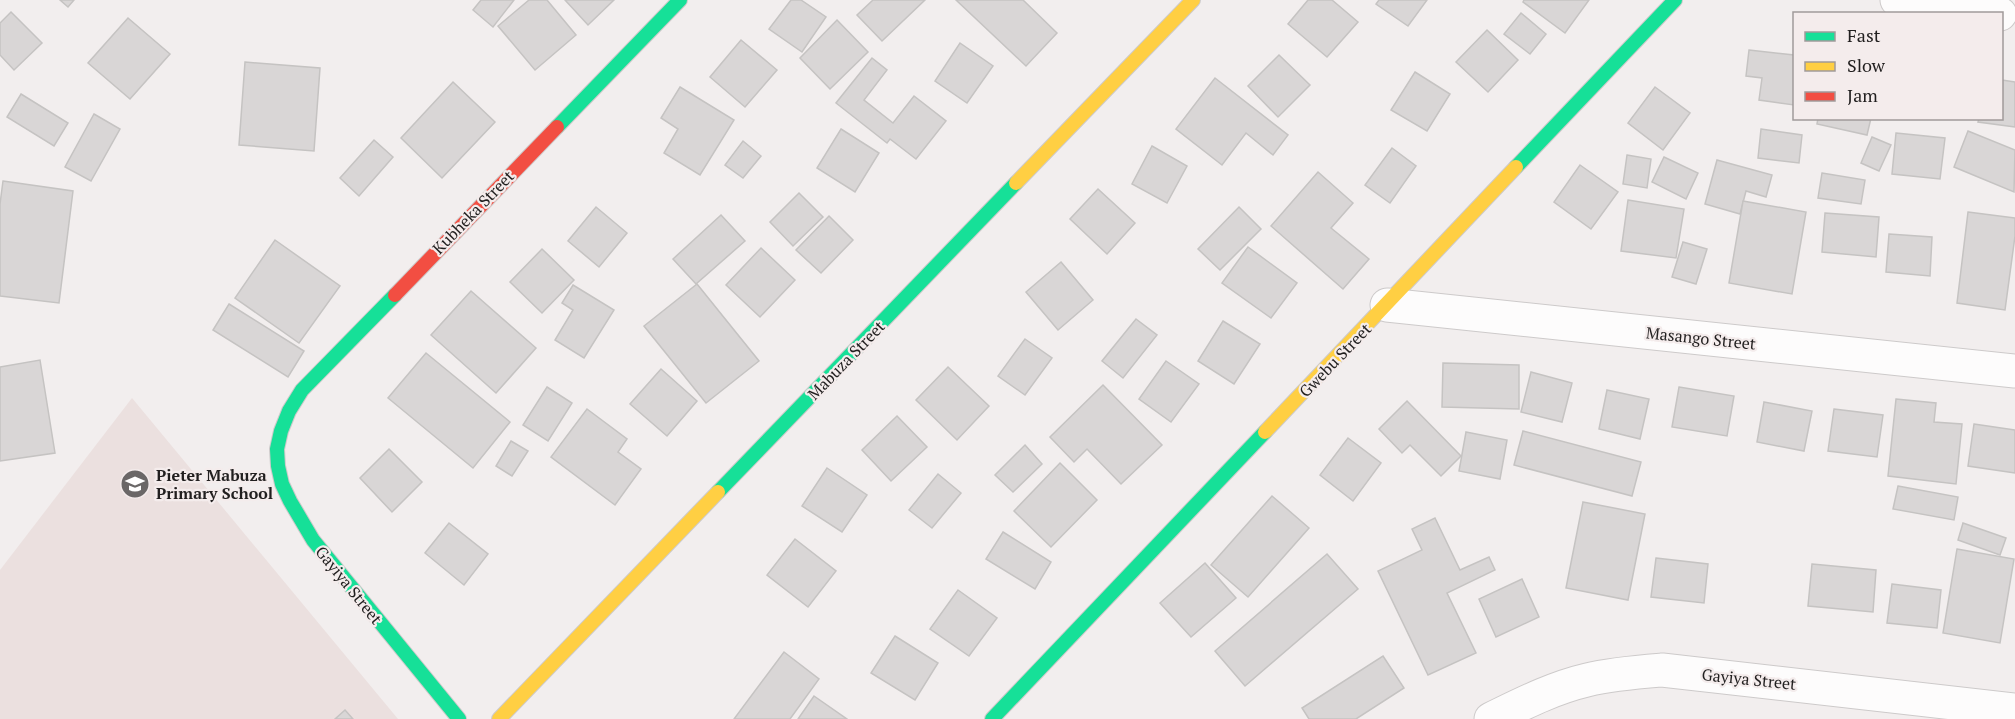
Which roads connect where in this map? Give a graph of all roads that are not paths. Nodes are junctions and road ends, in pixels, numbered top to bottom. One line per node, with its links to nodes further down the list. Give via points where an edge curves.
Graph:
1 (680, 0): 8 (street, Kubheka Street, via 302,390 288,409)
2 (1193, 0): 11 (street, Mabuza Street)
3 (1676, 0): 6 (street, Gwebu Street)
4 (1897, 0): 5 (street)
5 (1986, 12)
6 (1387, 305): 7 (street, Masango Street); 12 (street, Gwebu Street)
7 (2015, 371)
8 (279, 433): 10 (street, Gayiya Street, via 278,468 295,513)
9 (2015, 710): 13 (street, Gayiya Street, via 1662,670 1586,680 1543,694)
10 (459, 719)
11 (499, 719)
12 (992, 719)
13 (1491, 719)

